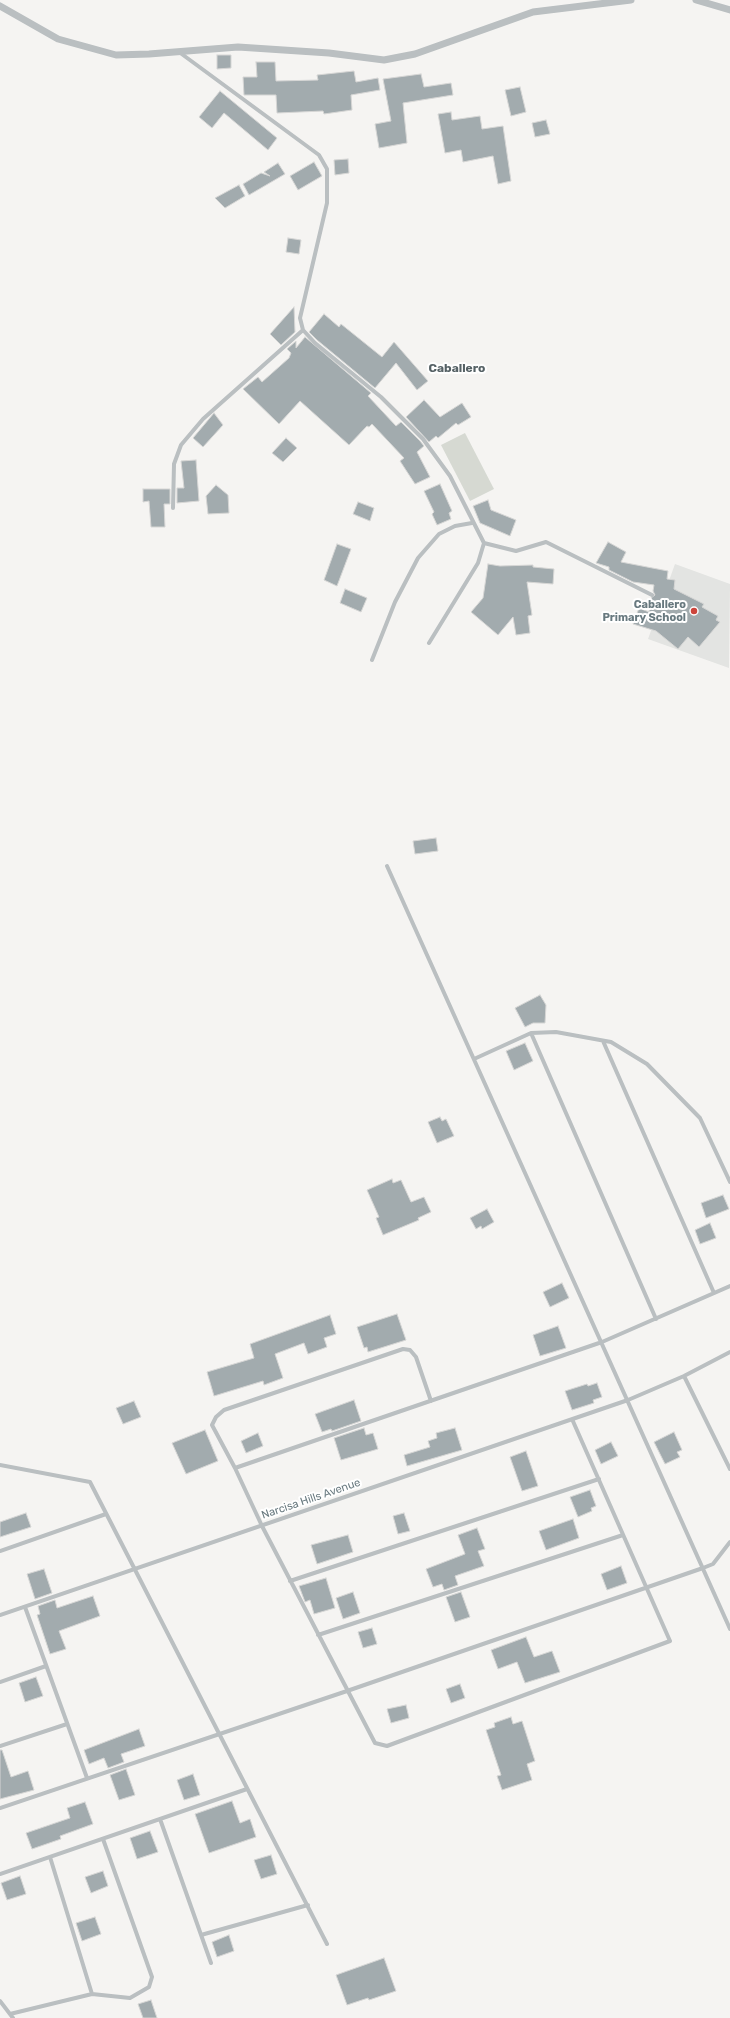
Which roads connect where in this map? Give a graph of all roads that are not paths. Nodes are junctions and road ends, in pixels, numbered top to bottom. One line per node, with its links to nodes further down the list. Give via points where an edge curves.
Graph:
1 (631, 0): 5 (street, via 533,12 416,54 384,60 329,52 238,47)
2 (696, 0): 4 (street)
3 (0, 6): 5 (street, via 58,39 116,55)
4 (730, 10)
5 (178, 51): 6 (street, via 319,155 327,169 327,204 300,318)
6 (303, 330): 7 (street, via 203,419 181,444 174,464); 8 (street, via 315,343 381,397 423,439 450,476)
7 (174, 508)
8 (472, 523): 9 (street); 12 (street, via 455,526 439,534 418,558 395,602)
9 (484, 543): 10 (street, via 516,551 546,542); 11 (street, via 478,563)
10 (652, 595)
11 (429, 643)
12 (372, 660)
13 (387, 866): 16 (street)
14 (531, 1032): 15 (street, via 556,1032); 16 (street); 20 (street)
15 (603, 1041): 17 (street, via 611,1042 647,1064 700,1118); 19 (street)
16 (474, 1059): 21 (street)
17 (730, 1182)
18 (730, 1286): 19 (street)
19 (714, 1293): 20 (street)
20 (656, 1319): 21 (street)
21 (602, 1342): 24 (street); 25 (street)
22 (730, 1352): 23 (street, Narcisa Hills Avenue)
23 (684, 1376): 24 (street, Narcisa Hills Avenue); 29 (street)
24 (628, 1400): 26 (street, Narcisa Hills Avenue); 36 (street)
25 (431, 1401): 28 (street); 28 (street, via 416,1357 410,1350 403,1349 224,1410 212,1425)
26 (572, 1419): 30 (street); 32 (street, Narcisa Hills Avenue)
27 (0, 1465): 31 (street, via 90,1482)
28 (235, 1468): 32 (street)
29 (730, 1469)
30 (599, 1479): 33 (street); 38 (street)
31 (106, 1514): 35 (street); 37 (street)
32 (262, 1526): 37 (street, Narcisa Hills Avenue); 38 (street)
33 (623, 1535): 39 (street); 43 (street)
34 (730, 1542): 36 (street, via 713,1564)
35 (0, 1551)
36 (703, 1568): 39 (street); 42 (street)
37 (134, 1570): 40 (street, Narcisa Hills Avenue); 48 (street)
38 (290, 1581): 43 (street)
39 (646, 1587): 46 (street); 46 (street, via 670,1641 387,1746 375,1743)
40 (25, 1607): 41 (street, Narcisa Hills Avenue); 44 (street)
41 (0, 1615)
42 (730, 1628)
43 (318, 1634): 46 (street)
44 (46, 1666): 45 (street); 47 (street)
45 (0, 1682)
46 (347, 1691): 48 (street)
47 (67, 1724): 49 (street); 50 (street)
48 (218, 1734): 50 (street); 51 (street)
49 (0, 1746)
50 (87, 1778): 52 (street)
51 (247, 1789): 53 (street); 57 (street)
52 (0, 1808)
53 (160, 1819): 54 (street); 58 (street)
54 (103, 1839): 55 (street); 61 (street, via 152,1977 149,1987 130,1998)
55 (50, 1857): 56 (street); 61 (street)
56 (0, 1874)
57 (308, 1906): 58 (street); 59 (street)
58 (201, 1935): 60 (street)
59 (327, 1944)
60 (211, 1963)
61 (92, 1994): 63 (street)
62 (0, 2001): 63 (street)
63 (12, 2016)

